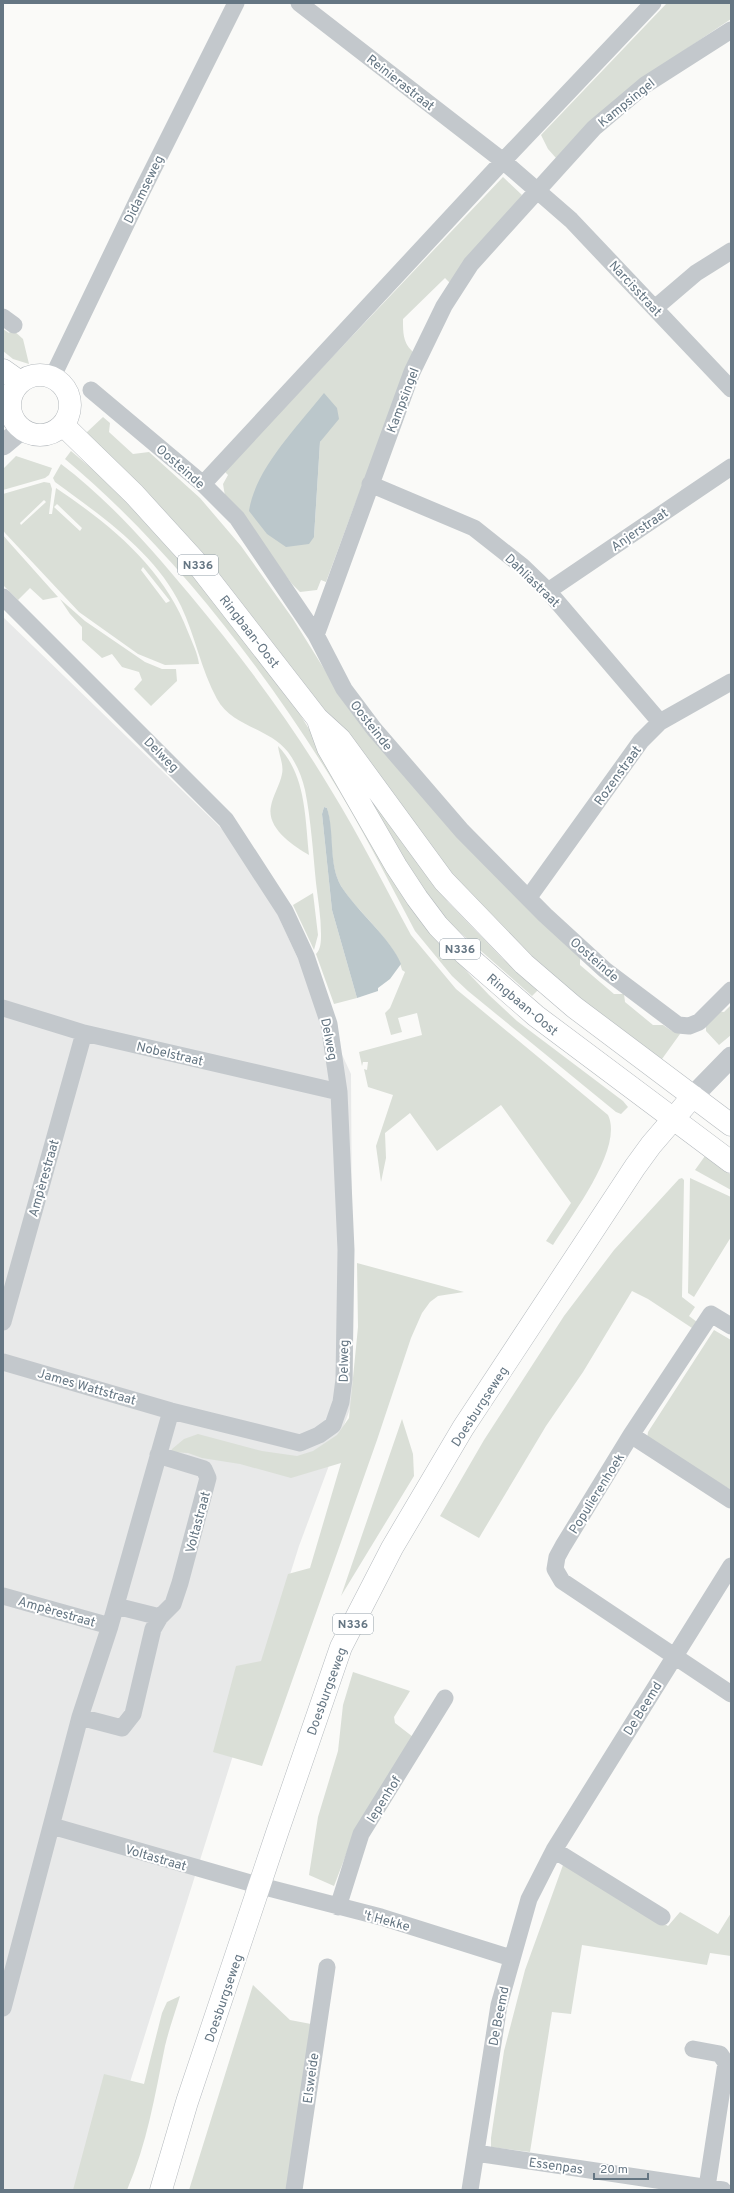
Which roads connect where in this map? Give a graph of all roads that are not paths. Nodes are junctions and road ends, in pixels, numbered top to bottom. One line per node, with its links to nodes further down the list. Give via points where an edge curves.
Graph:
1 (236, 3): 10 (street, Didamseweg)
2 (299, 3): 5 (street, Reinierastraat)
3 (653, 3): 5 (street)
4 (731, 30): 6 (street, Kampsingel, via 639,90 594,128)
5 (503, 161): 6 (street); 17 (street)
6 (537, 192): 8 (street, Narcisstraat, via 571,220); 18 (street, Kampsingel, via 471,264 444,306 412,372)
7 (731, 251): 8 (street, via 696,273)
8 (655, 308): 11 (street, Narcisstraat)
9 (11, 376): 10 (main road); 14 (main road, via 10,408 16,424)
10 (53, 376): 13 (main road, via 61,383 70,400 70,411)
11 (731, 389)
12 (91, 390): 17 (street, Oosteinde)
13 (63, 425): 14 (main road, via 50,434 40,435); 23 (main road, Ringbaan-Oost / N336, via 134,494 195,561)
14 (22, 429): 15 (street)
15 (3, 444)
16 (731, 467): 19 (street, Anjerstraat)
17 (203, 484): 21 (street, Oosteinde, via 237,518)
18 (370, 484): 19 (street, Dahliastraat, via 474,528 522,566); 21 (street, Kampsingel)
19 (548, 591): 24 (street, Dahliastraat)
20 (3, 597): 30 (street, Delweg, via 226,820 285,911 306,956 328,1024)
21 (316, 634): 25 (street, Oosteinde, via 344,689 374,729 462,831)
22 (731, 682): 24 (street, Rozenstraat)
23 (317, 718): 31 (main road, Ringbaan-Oost / N336, via 340,739 444,881 524,964 574,1007); 32 (main road, Ringbaan-Oost / N336, via 328,748 396,866 438,926 470,959 536,1016)
24 (660, 722): 25 (street, Rozenstraat, via 641,741)
25 (529, 898): 26 (street, Oosteinde, via 605,970 678,1025 689,1026 699,1022)
26 (731, 990)
27 (3, 1008): 28 (street, Nobelstraat)
28 (84, 1033): 30 (street, Nobelstraat); 35 (street, Ampèrestraat)
29 (731, 1057): 31 (street)
30 (339, 1092): 38 (street, Delweg, via 345,1204 344,1378 341,1402 332,1425 319,1435 300,1443)
31 (693, 1096): 32 (main road, N336); 33 (main road, Ringbaan-Oost)
32 (672, 1119): 34 (main road, Ringbaan-Oost); 53 (main road, Doesburgseweg / N336, via 635,1167 463,1428 392,1548 341,1647)
33 (731, 1125)
34 (731, 1162)
35 (3, 1322)
36 (731, 1326): 39 (street, Populierenhoek, via 711,1314)
37 (3, 1362): 38 (street, James Wattstraat)
38 (171, 1411): 40 (street)
39 (631, 1435): 41 (street); 47 (street, Populierenhoek, via 563,1546 555,1569 562,1581)
40 (158, 1455): 44 (street); 45 (street, Voltastraat, via 204,1469 208,1478 173,1604)
41 (731, 1500)
42 (731, 1566): 47 (street, De Beemd)
43 (3, 1596): 46 (street, Ampèrestraat)
44 (116, 1606): 45 (street); 46 (street)
45 (160, 1618): 50 (street, Voltastraat, via 153,1629 133,1714 122,1728)
46 (110, 1626): 50 (street)
47 (675, 1656): 48 (street, Populierenhoek); 52 (street, De Beemd)
48 (731, 1694)
49 (445, 1698): 54 (street, Iepenhof, via 361,1834)
50 (80, 1717): 51 (street)
51 (52, 1826): 53 (street, Voltastraat); 58 (street)
52 (554, 1850): 55 (street); 56 (street, De Beemd, via 529,1899)
53 (261, 1886): 54 (street, 't Hekke); 62 (main road, Doesburgseweg / N336, via 187,2102)
54 (338, 1907): 56 (street, 't Hekke, via 412,1926)
55 (662, 1917)
56 (511, 1958): 60 (street, De Beemd, via 499,2005)
57 (327, 1967): 63 (street, Elsweide)
58 (3, 2008)
59 (693, 2049): 61 (street, Essenpas, via 720,2054 726,2062)
60 (476, 2153): 61 (street, Essenpas); 64 (street, De Beemd)
61 (715, 2189)
62 (161, 2190)
63 (294, 2190)
64 (470, 2190)

